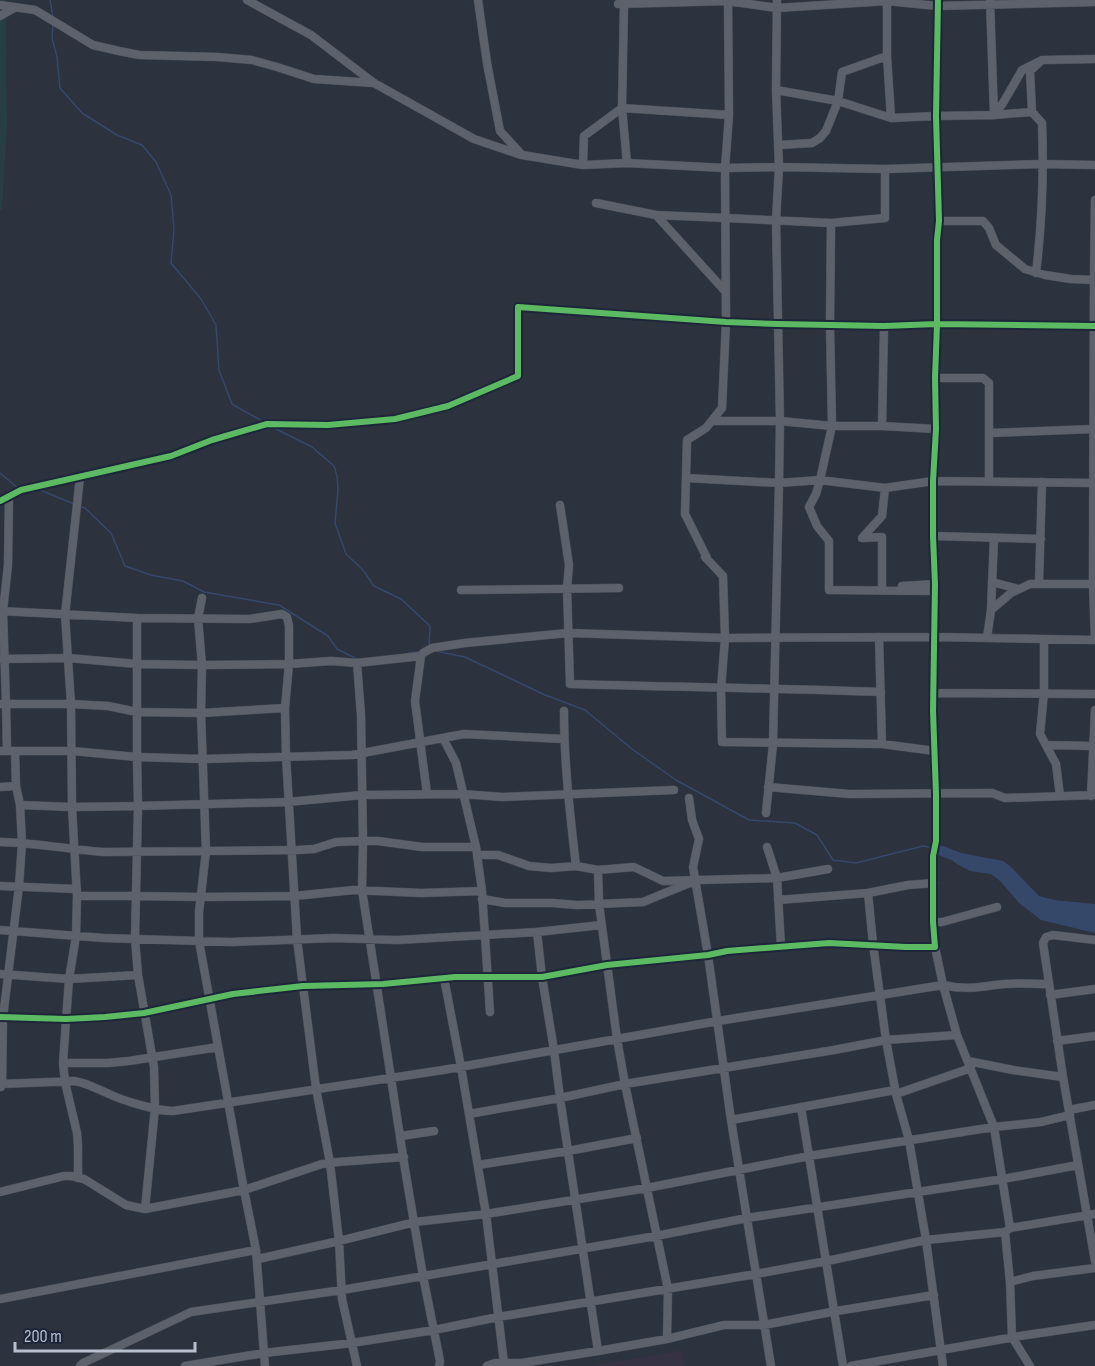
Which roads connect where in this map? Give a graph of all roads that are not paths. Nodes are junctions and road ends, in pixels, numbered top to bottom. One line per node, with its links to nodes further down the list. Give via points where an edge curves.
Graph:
1 (247, 0): 15 (street, via 311,35)
2 (478, 0): 25 (street, via 500,131)
3 (728, 1): 8 (street); 18 (street, via 621,4); 20 (street)
4 (887, 1): 7 (street); 8 (street); 12 (street)
5 (990, 2): 6 (street); 7 (street); 21 (street)
6 (1095, 2)
7 (937, 3): 22 (street)
8 (777, 4): 16 (street)
9 (0, 5): 10 (street)
10 (14, 8): 11 (street); 15 (street, via 35,10 88,42 119,51 252,60 314,79)
11 (0, 16)
12 (887, 56): 17 (street, via 842,72); 23 (street)
13 (1095, 59): 14 (street)
14 (1042, 60): 19 (street, via 1030,71); 21 (street, via 1022,70)
15 (374, 83): 25 (street, via 474,139)
16 (776, 90): 17 (street); 24 (street)
17 (838, 101): 23 (street); 24 (street, via 820,138 813,143)
18 (622, 108): 20 (street); 26 (street); 28 (street, via 584,136)
19 (1032, 112): 21 (street); 27 (street, via 1042,123)
20 (729, 115): 32 (street)
21 (994, 115): 22 (street)
22 (936, 116): 23 (street); 31 (street)
23 (891, 118)
24 (779, 145): 30 (street)
25 (522, 155): 28 (street)
26 (627, 163): 28 (street); 32 (street)
27 (1043, 164): 29 (street); 31 (street); 41 (street)
28 (583, 165)
29 (1095, 165)
30 (779, 167): 32 (street); 33 (street); 38 (street)
31 (936, 167): 33 (street); 39 (street)
32 (725, 168): 37 (street)
33 (885, 169): 40 (street, via 885,218)
34 (1095, 200): 42 (street)
35 (596, 203): 36 (street)
36 (656, 215): 37 (street); 43 (street)
37 (726, 218): 38 (street); 43 (street)
38 (776, 220): 40 (street); 46 (street)
39 (939, 221): 41 (street, via 982,221 996,245 1025,269); 47 (street)
40 (831, 223): 48 (street)
41 (1036, 273): 42 (street)
42 (1094, 280): 44 (street)
43 (725, 291): 45 (street)
44 (1095, 298): 50 (street)
45 (726, 322): 46 (street); 53 (street, via 722,408); 60 (street, via 519,307 518,376 448,406 395,419 328,425 267,424 171,456)
46 (778, 324): 48 (street); 54 (street)
47 (937, 324): 49 (street); 50 (street); 52 (street)
48 (830, 325): 49 (street); 55 (street)
49 (884, 326): 56 (street)
50 (1094, 326): 51 (street)
51 (1094, 375): 58 (street)
52 (935, 378): 57 (street); 59 (street, via 987,381)
53 (712, 421): 54 (street); 61 (street, via 687,440)
54 (780, 421): 55 (street); 66 (street)
55 (832, 426): 56 (street); 62 (street)
56 (882, 426): 57 (street)
57 (936, 429): 63 (street)
58 (1094, 429): 59 (street); 67 (street)
59 (989, 433): 64 (street)
60 (80, 477): 69 (street); 89 (street)
61 (686, 478): 66 (street); 95 (street, via 686,514 706,558 723,576)
62 (820, 480): 66 (street); 68 (street); 85 (street, via 809,507 829,541)
63 (933, 481): 64 (street); 68 (street); 73 (street)
64 (989, 481): 65 (street)
65 (1042, 482): 67 (street); 75 (street)
66 (779, 483): 96 (street)
67 (1094, 483): 72 (street)
68 (885, 488): 79 (street, via 882,516 862,538 882,537)
69 (9, 496): 70 (street); 88 (street, via 8,565)
70 (0, 501)
71 (560, 505): 80 (street)
72 (1095, 535): 78 (street)
73 (933, 536): 74 (street); 82 (street)
74 (994, 537): 75 (street); 76 (street)
75 (1041, 539): 77 (street)
76 (992, 582): 83 (street); 87 (street)
77 (1039, 584): 78 (street); 83 (street)
78 (1093, 584): 98 (street)
79 (882, 587): 82 (street); 85 (street)
80 (567, 588): 81 (street); 84 (street); 92 (street)
81 (619, 588)
82 (935, 588): 85 (street); 94 (street)
83 (1018, 589): 87 (street)
84 (461, 590)
85 (829, 590)
86 (202, 598): 91 (street)
87 (991, 610): 97 (street)
88 (1, 611): 89 (street); 102 (street)
89 (65, 615): 90 (street); 101 (street)
90 (137, 618): 91 (street); 104 (street)
91 (198, 618): 105 (street, via 285,615); 106 (street)
92 (568, 633): 95 (street); 100 (street, via 432,648); 108 (street, via 570,684)
93 (879, 637): 94 (street); 96 (street); 109 (street)
94 (934, 637): 97 (street); 110 (street)
95 (725, 638): 96 (street); 108 (street)
96 (776, 638): 107 (street)
97 (987, 638): 99 (street)
98 (1095, 639): 99 (street)
99 (1044, 640): 111 (street)
100 (421, 656): 103 (street); 122 (street, via 416,701)
101 (68, 658): 102 (street); 104 (street); 114 (street)
102 (2, 659): 113 (street)
103 (357, 663): 105 (street); 130 (street)
104 (137, 664): 106 (street); 118 (street)
105 (289, 664): 106 (street); 115 (street)
106 (202, 665): 119 (street)
107 (774, 688): 108 (street); 109 (street); 123 (street)
108 (721, 689): 123 (street, via 722,742)
109 (880, 692): 124 (street)
110 (933, 693): 111 (street); 129 (street)
111 (1044, 693): 112 (street); 125 (street, via 1040,734)
112 (1095, 694)
113 (3, 704): 114 (street); 127 (street)
114 (71, 704): 118 (street); 128 (street)
115 (285, 708): 119 (street); 131 (street)
116 (1095, 710): 126 (street)
117 (564, 711): 121 (street)
118 (137, 712): 119 (street); 132 (street)
119 (201, 713): 133 (street)
120 (443, 738): 121 (street, via 464,734); 122 (street); 139 (street, via 456,763)
121 (564, 739): 140 (street)
122 (421, 743): 130 (street); 138 (street)
123 (773, 744): 124 (street); 136 (street)
124 (882, 744): 129 (street)
125 (1046, 745): 126 (street); 143 (street, via 1058,769)
126 (1093, 746): 144 (street)
127 (7, 751): 128 (street); 134 (street)
128 (72, 751): 132 (street); 150 (street)
129 (935, 751): 141 (street)
130 (361, 753): 131 (street); 142 (street)
131 (286, 756): 133 (street); 146 (street)
132 (137, 758): 133 (street); 149 (street)
133 (203, 759): 147 (street)
134 (16, 786): 135 (street); 148 (street)
135 (0, 787)
136 (768, 787): 141 (street, via 849,794); 151 (street)
137 (674, 790): 140 (street)
138 (427, 794): 139 (street); 142 (street)
139 (463, 794): 140 (street); 159 (street)
140 (567, 794): 161 (street)
141 (936, 794): 143 (street); 166 (street)
142 (362, 795): 146 (street); 152 (street)
143 (1060, 796): 144 (street)
144 (1093, 796)
145 (689, 798): 165 (street, via 699,839 693,867)
146 (288, 802): 147 (street); 157 (street)
147 (204, 804): 149 (street); 158 (street)
148 (20, 805): 150 (street); 154 (street)
149 (138, 806): 150 (street); 160 (street)
150 (72, 807): 156 (street)
151 (766, 813)
152 (363, 841): 157 (street); 159 (street); 169 (street)
153 (0, 842): 154 (street)
154 (22, 843): 156 (street); 168 (street)
155 (767, 847): 164 (street)
156 (75, 850): 160 (street); 170 (street)
157 (291, 850): 158 (street); 174 (street)
158 (206, 851): 160 (street); 175 (street)
159 (476, 851): 161 (street, via 529,866); 172 (street)
160 (138, 852): 173 (street)
161 (576, 866): 163 (street)
162 (828, 869): 164 (street)
163 (598, 870): 165 (street, via 634,867 663,881); 177 (street)
164 (777, 878): 165 (street); 176 (street)
165 (697, 880): 177 (street, via 644,902); 194 (street)
166 (934, 883): 171 (street); 179 (street)
167 (0, 886): 168 (street)
168 (19, 886): 170 (street); 182 (street)
169 (362, 890): 172 (street); 174 (street); 188 (street)
170 (77, 893): 173 (street); 185 (street)
171 (868, 893): 176 (street); 191 (street)
172 (482, 895): 177 (street, via 505,903); 184 (street)
173 (136, 896): 175 (street); 186 (street)
174 (294, 896): 175 (street); 187 (street)
175 (200, 897): 190 (street)
176 (778, 900): 192 (street)
177 (599, 904): 180 (street)
178 (997, 907): 179 (street)
179 (933, 922): 193 (street)
180 (602, 925): 183 (street); 195 (street)
181 (0, 930): 182 (street)
182 (13, 931): 185 (street); 196 (street)
183 (537, 932): 184 (street); 199 (street)
184 (484, 935): 188 (street); 198 (street)
185 (76, 936): 186 (street); 201 (street)
186 (135, 939): 190 (street); 197 (street)
187 (297, 939): 188 (street); 190 (street); 205 (street)
188 (369, 939): 202 (street)
189 (1095, 940): 203 (street, via 1046,937 1043,943)
190 (199, 941): 209 (street)
191 (873, 944): 192 (street); 193 (street); 207 (street)
192 (781, 947): 194 (street)
193 (935, 947): 204 (street)
194 (708, 955): 195 (street); 214 (street)
195 (607, 965): 199 (street); 217 (street)
196 (4, 974): 201 (street); 212 (street)
197 (138, 975): 201 (street); 211 (street)
198 (488, 977): 199 (street); 200 (street); 210 (street)
199 (542, 977): 222 (street)
200 (444, 978): 202 (street); 226 (street)
201 (69, 979): 213 (street)
202 (377, 984): 205 (street); 228 (street)
203 (1048, 984): 204 (street, via 976,988); 208 (street)
204 (943, 985): 207 (street); 215 (street)
205 (303, 986): 209 (street); 233 (street)
206 (1095, 989): 208 (street)
207 (881, 994): 214 (street); 218 (street)
208 (1050, 995): 219 (street)
209 (210, 998): 211 (street); 220 (street)
210 (490, 1012)
211 (144, 1013): 213 (street); 223 (street)
212 (1, 1017): 213 (street); 221 (street)
213 (66, 1019): 224 (street)
214 (718, 1021): 217 (street); 227 (street)
215 (957, 1035): 218 (street); 225 (street)
216 (1095, 1036): 219 (street)
217 (617, 1039): 222 (street); 231 (street)
218 (886, 1040): 227 (street); 234 (street)
219 (1057, 1041): 229 (street)
220 (218, 1047): 223 (street); 236 (street)
221 (1, 1050): 232 (street)
222 (555, 1050): 226 (street); 235 (street)
223 (153, 1058): 224 (street); 239 (street)
224 (63, 1063): 230 (street)
225 (970, 1064): 229 (street); 234 (street); 243 (street)
226 (461, 1066): 228 (street); 241 (street)
227 (724, 1067): 231 (street); 242 (street)
228 (391, 1077): 233 (street); 245 (street)
229 (1063, 1077): 240 (street)
230 (66, 1082): 232 (street); 239 (street, via 85,1082 110,1095); 255 (street, via 78,1146)
231 (625, 1084): 235 (street); 246 (street)
232 (1, 1086)
233 (316, 1088): 236 (street); 251 (street)
234 (896, 1092): 238 (street); 247 (street)
235 (560, 1098): 241 (street); 248 (street)
236 (228, 1102): 239 (street, via 173,1111); 258 (street)
237 (1095, 1105): 240 (street)
238 (801, 1107): 242 (street); 249 (street)
239 (155, 1108): 263 (street)
240 (1070, 1113): 243 (street, via 1041,1122); 252 (street)
241 (469, 1114): 253 (street)
242 (731, 1120): 254 (street)
243 (994, 1127): 247 (street); 256 (street)
244 (434, 1131): 245 (street)
245 (400, 1137): 250 (street)
246 (637, 1138): 248 (street); 257 (street)
247 (909, 1140): 249 (street); 260 (street)
248 (568, 1151): 253 (street); 261 (street)
249 (809, 1156): 254 (street); 262 (street)
250 (404, 1157): 251 (street); 267 (street)
251 (330, 1163): 258 (street); 271 (street)
252 (1078, 1165): 256 (street); 265 (street)
253 (478, 1166): 264 (street)
254 (739, 1171): 257 (street); 266 (street)
255 (78, 1178): 259 (street, via 64,1176); 263 (street, via 126,1205)
256 (1003, 1179): 260 (street); 268 (street)
257 (647, 1188): 261 (street); 269 (street)
258 (244, 1190): 263 (street); 273 (street)
259 (0, 1191)
260 (917, 1191): 262 (street); 270 (street)
261 (575, 1200): 264 (street); 272 (street)
262 (818, 1208): 266 (street); 275 (street)
263 (145, 1209)
264 (486, 1214): 267 (street); 277 (street)
265 (1091, 1215): 268 (street); 276 (street)
266 (747, 1218): 269 (street); 279 (street)
267 (415, 1222): 271 (street); 280 (street)
268 (1008, 1230): 270 (street); 281 (street)
269 (656, 1236): 272 (street); 282 (street)
270 (926, 1240): 275 (street); 284 (street)
271 (339, 1241): 274 (street); 283 (street)
272 (582, 1248): 277 (street); 287 (street)
273 (256, 1250): 274 (street); 285 (street)
274 (258, 1259): 286 (street)
275 (827, 1261): 279 (street); 288 (street)
276 (1095, 1261)
277 (492, 1264): 280 (street); 289 (street)
278 (1095, 1268): 281 (street)
279 (756, 1274): 282 (street); 290 (street)
280 (423, 1276): 283 (street); 292 (street)
281 (1010, 1282): 293 (street)
282 (668, 1289): 287 (street); 294 (street)
283 (342, 1290): 286 (street); 295 (street)
284 (934, 1295): 288 (street); 296 (street)
285 (0, 1299)
286 (260, 1302): 298 (street); 300 (street, via 191,1312)
287 (591, 1302): 289 (street); 297 (street)
288 (835, 1311): 290 (street); 307 (street)
289 (498, 1317): 292 (street); 299 (street)
290 (764, 1325): 294 (street, via 724,1325); 306 (street)
291 (1095, 1325): 293 (street)
292 (434, 1330): 295 (street); 304 (street)
293 (1012, 1337): 296 (street); 310 (street)
294 (667, 1339): 297 (street)
295 (352, 1343): 298 (street); 303 (street)
296 (941, 1350): 308 (street); 309 (street)
297 (598, 1351): 299 (street)
298 (264, 1353): 301 (street); 302 (street)
299 (504, 1363): 305 (street)
300 (80, 1366)
301 (185, 1366)
302 (265, 1366)
303 (357, 1366)
304 (439, 1366)
305 (487, 1366)
306 (771, 1366)
307 (843, 1366)
308 (851, 1366)
309 (943, 1366)
310 (1030, 1366)

